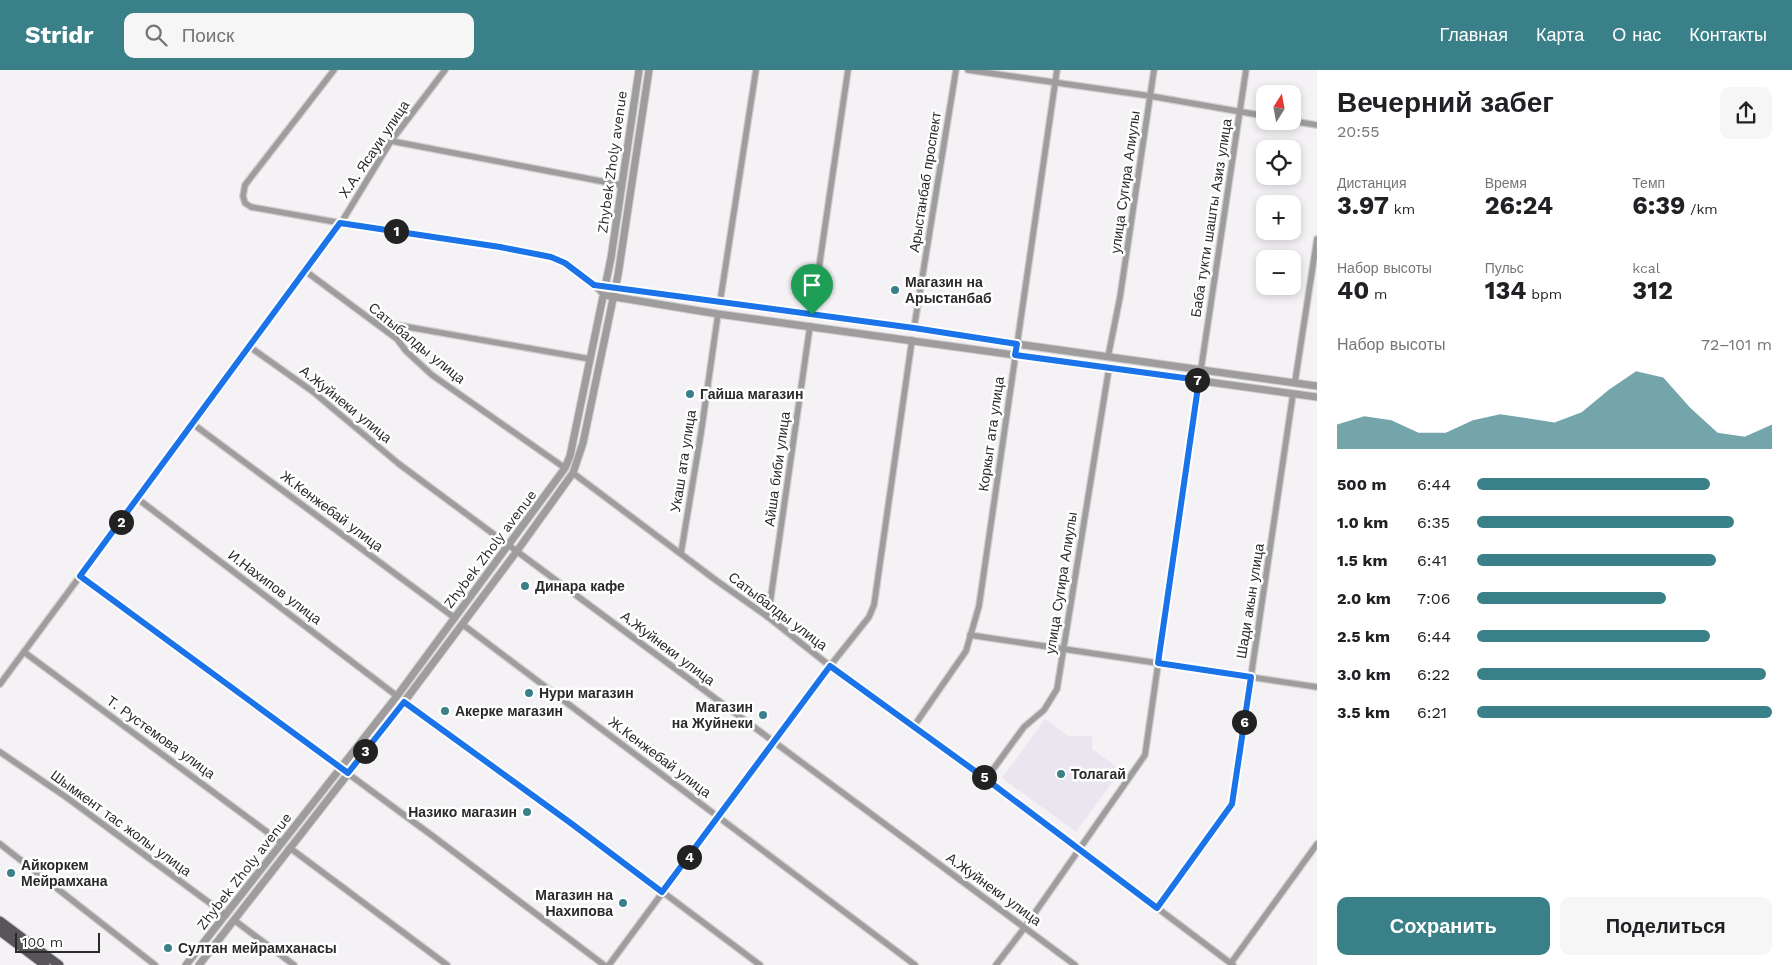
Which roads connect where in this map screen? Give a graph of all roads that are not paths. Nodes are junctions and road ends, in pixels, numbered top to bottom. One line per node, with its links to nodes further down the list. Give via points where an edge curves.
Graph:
1 (334, 70): 20 (street, via 245,185 243,196 251,207)
2 (445, 70): 18 (street, Х.А. Ясауи улица)
3 (638, 70): 19 (street, Zhybek Zholy avenue)
4 (649, 70): 25 (street, Zhybek Zholy avenue)
5 (756, 70): 28 (street)
6 (848, 70): 30 (street)
7 (956, 70): 33 (street, Арыстанбаб проспект)
8 (968, 70): 12 (street)
9 (1057, 70): 12 (street, Коркыт ата улица)
10 (1154, 70): 13 (street, улица Сугира Алиулы)
11 (1246, 70): 14 (street, Баба тукти шашты Азиз улица)
12 (1055, 82): 13 (street); 35 (street, Коркыт ата улица)
13 (1150, 96): 14 (street); 38 (street, улица Сугира Алиулы, via 1120,298)
14 (1240, 111): 15 (street); 41 (street, Баба тукти шашты Азиз улица)
15 (1256, 114)
16 (1301, 122): 17 (street)
17 (1317, 125)
18 (391, 140): 19 (street); 20 (street, Х.А. Ясауи улица)
19 (622, 185): 24 (street, Zhybek Zholy avenue)
20 (340, 223): 22 (street, Х.А. Ясауи улица); 23 (street, via 551,257 565,263)
21 (1317, 239): 43 (street)
22 (304, 270): 31 (street, Сатыбалды улица); 36 (street, Х.А. Ясауи улица)
23 (594, 285): 24 (street); 26 (street)
24 (605, 287): 25 (street); 26 (street, Zhybek Zholy avenue)
25 (615, 288): 27 (street, Zhybek Zholy avenue); 28 (street)
26 (604, 295): 27 (street); 39 (street, Zhybek Zholy avenue)
27 (613, 297): 29 (street); 49 (street, Zhybek Zholy avenue, via 584,443)
28 (720, 302): 30 (street)
29 (718, 314): 32 (street); 53 (street, Укаш ата улица)
30 (812, 315): 33 (street)
31 (372, 321): 39 (street); 48 (street, Сатыбалды улица, via 397,340 432,375)
32 (810, 326): 34 (street); 55 (street, Айша биби улица)
33 (914, 328): 35 (street)
34 (912, 340): 37 (street); 62 (street, via 874,605 869,617)
35 (1017, 344): 37 (street, Коркыт ата улица); 38 (street)
36 (250, 347): 47 (street, Х.А. Ясауи улица); 51 (street, А.Жуйнеки улица, via 312,391 399,464)
37 (1015, 355): 40 (street); 58 (street, Коркыт ата улица, via 979,606)
38 (1108, 356): 41 (street)
39 (590, 359): 48 (street, Zhybek Zholy avenue)
40 (1109, 368): 42 (street); 59 (street, улица Сугира Алиулы)
41 (1201, 369): 43 (street)
42 (1199, 380): 45 (street); 61 (street)
43 (1295, 382): 44 (street)
44 (1317, 386)
45 (1293, 394): 46 (street); 63 (street, Шади акын улица)
46 (1317, 397)
47 (193, 424): 50 (street, Х.А. Ясауи улица); 56 (street, Ж.Кенжебай улица)
48 (565, 468): 51 (street, Zhybek Zholy avenue)
49 (573, 473): 52 (street, Zhybek Zholy avenue); 53 (street, Сатыбалды улица)
50 (138, 499): 54 (street, Х.А. Ясауи улица); 66 (street, И.Нахипов улица)
51 (509, 545): 52 (street, А.Жуйнеки улица); 56 (street, Zhybek Zholy avenue)
52 (517, 551): 57 (street, Zhybek Zholy avenue); 69 (street, А.Жуйнеки улица)
53 (680, 553): 55 (street, Сатыбалды улица)
54 (80, 576): 60 (street, Х.А. Ясауи улица); 71 (street)
55 (768, 617): 62 (street, Сатыбалды улица)
56 (455, 618): 66 (street, Zhybek Zholy avenue)
57 (462, 624): 67 (street, Zhybek Zholy avenue); 74 (street, Ж.Кенжебай улица)
58 (970, 634): 59 (street); 68 (street, Коркыт ата улица, via 966,651)
59 (1063, 648): 61 (street); 73 (street, улица Сугира Алиулы, via 1056,689 1044,710 1024,727)
60 (24, 652): 64 (street, Х.А. Ясауи улица); 75 (street, Т. Рустемова улица)
61 (1158, 663): 63 (street); 79 (street, via 1144,756)
62 (830, 666): 68 (street, Сатыбалды улица); 69 (street)
63 (1251, 677): 65 (street); 81 (street, Шади акын улица, via 1232,804)
64 (0, 684)
65 (1317, 687)
66 (397, 696): 71 (street, Zhybek Zholy avenue)
67 (404, 702): 72 (street, Zhybek Zholy avenue); 80 (street)
68 (914, 726): 73 (street, Сатыбалды улица)
69 (774, 742): 74 (street); 85 (street, А.Жуйнеки улица)
70 (0, 752): 82 (street, Шымкент тас жолы улица)
71 (340, 768): 72 (street); 75 (street, Zhybek Zholy avenue)
72 (348, 773): 78 (street, Zhybek Zholy avenue); 95 (street)
73 (986, 779): 79 (street, Сатыбалды улица)
74 (720, 817): 80 (street); 98 (street, Ж.Кенжебай улица)
75 (282, 843): 82 (street, Zhybek Zholy avenue)
76 (0, 844): 90 (street)
77 (1317, 844): 87 (street)
78 (290, 848): 83 (street, Zhybek Zholy avenue); 94 (street)
79 (1078, 849): 81 (street, Сатыбалды улица); 85 (street)
80 (662, 892): 96 (street); 97 (street)
81 (1157, 908): 87 (street, Сатыбалды улица)
82 (226, 915): 91 (street, Zhybek Zholy avenue)
83 (234, 920): 92 (street, Zhybek Zholy avenue); 93 (street)
84 (0, 921): 89 (main road)
85 (1026, 927): 99 (street); 100 (street, А.Жуйнеки улица)
86 (0, 931): 88 (main road)
87 (1232, 964)
88 (45, 965)
89 (59, 965)
90 (154, 965)
91 (186, 965)
92 (199, 965)
93 (294, 965)
94 (447, 965)
95 (604, 965)
96 (609, 965)
97 (760, 965)
98 (915, 965)
99 (996, 965)
100 (1075, 965)

